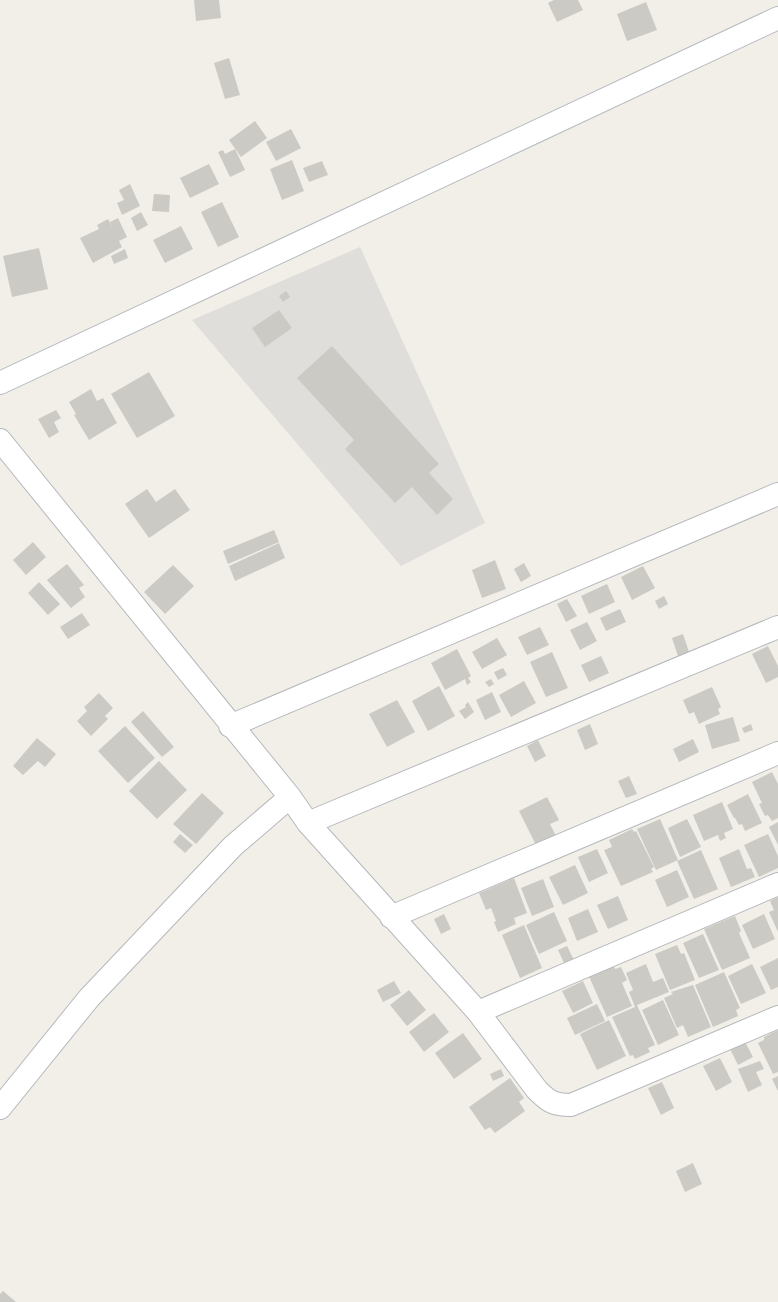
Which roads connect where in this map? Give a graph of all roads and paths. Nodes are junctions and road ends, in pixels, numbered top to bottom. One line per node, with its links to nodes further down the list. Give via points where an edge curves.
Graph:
1 (778, 18): 2 (street)
2 (0, 383)
3 (0, 440): 6 (street)
4 (778, 494): 6 (street)
5 (778, 627): 9 (street)
6 (230, 726): 8 (street)
7 (778, 753): 11 (street)
8 (290, 797): 9 (street); 14 (street, via 233,846 89,998)
9 (308, 823): 11 (street)
10 (778, 884): 12 (street)
11 (391, 917): 12 (street)
12 (478, 1012): 13 (street, via 537,1090 557,1105 571,1105)
13 (778, 1017)
14 (0, 1108)

